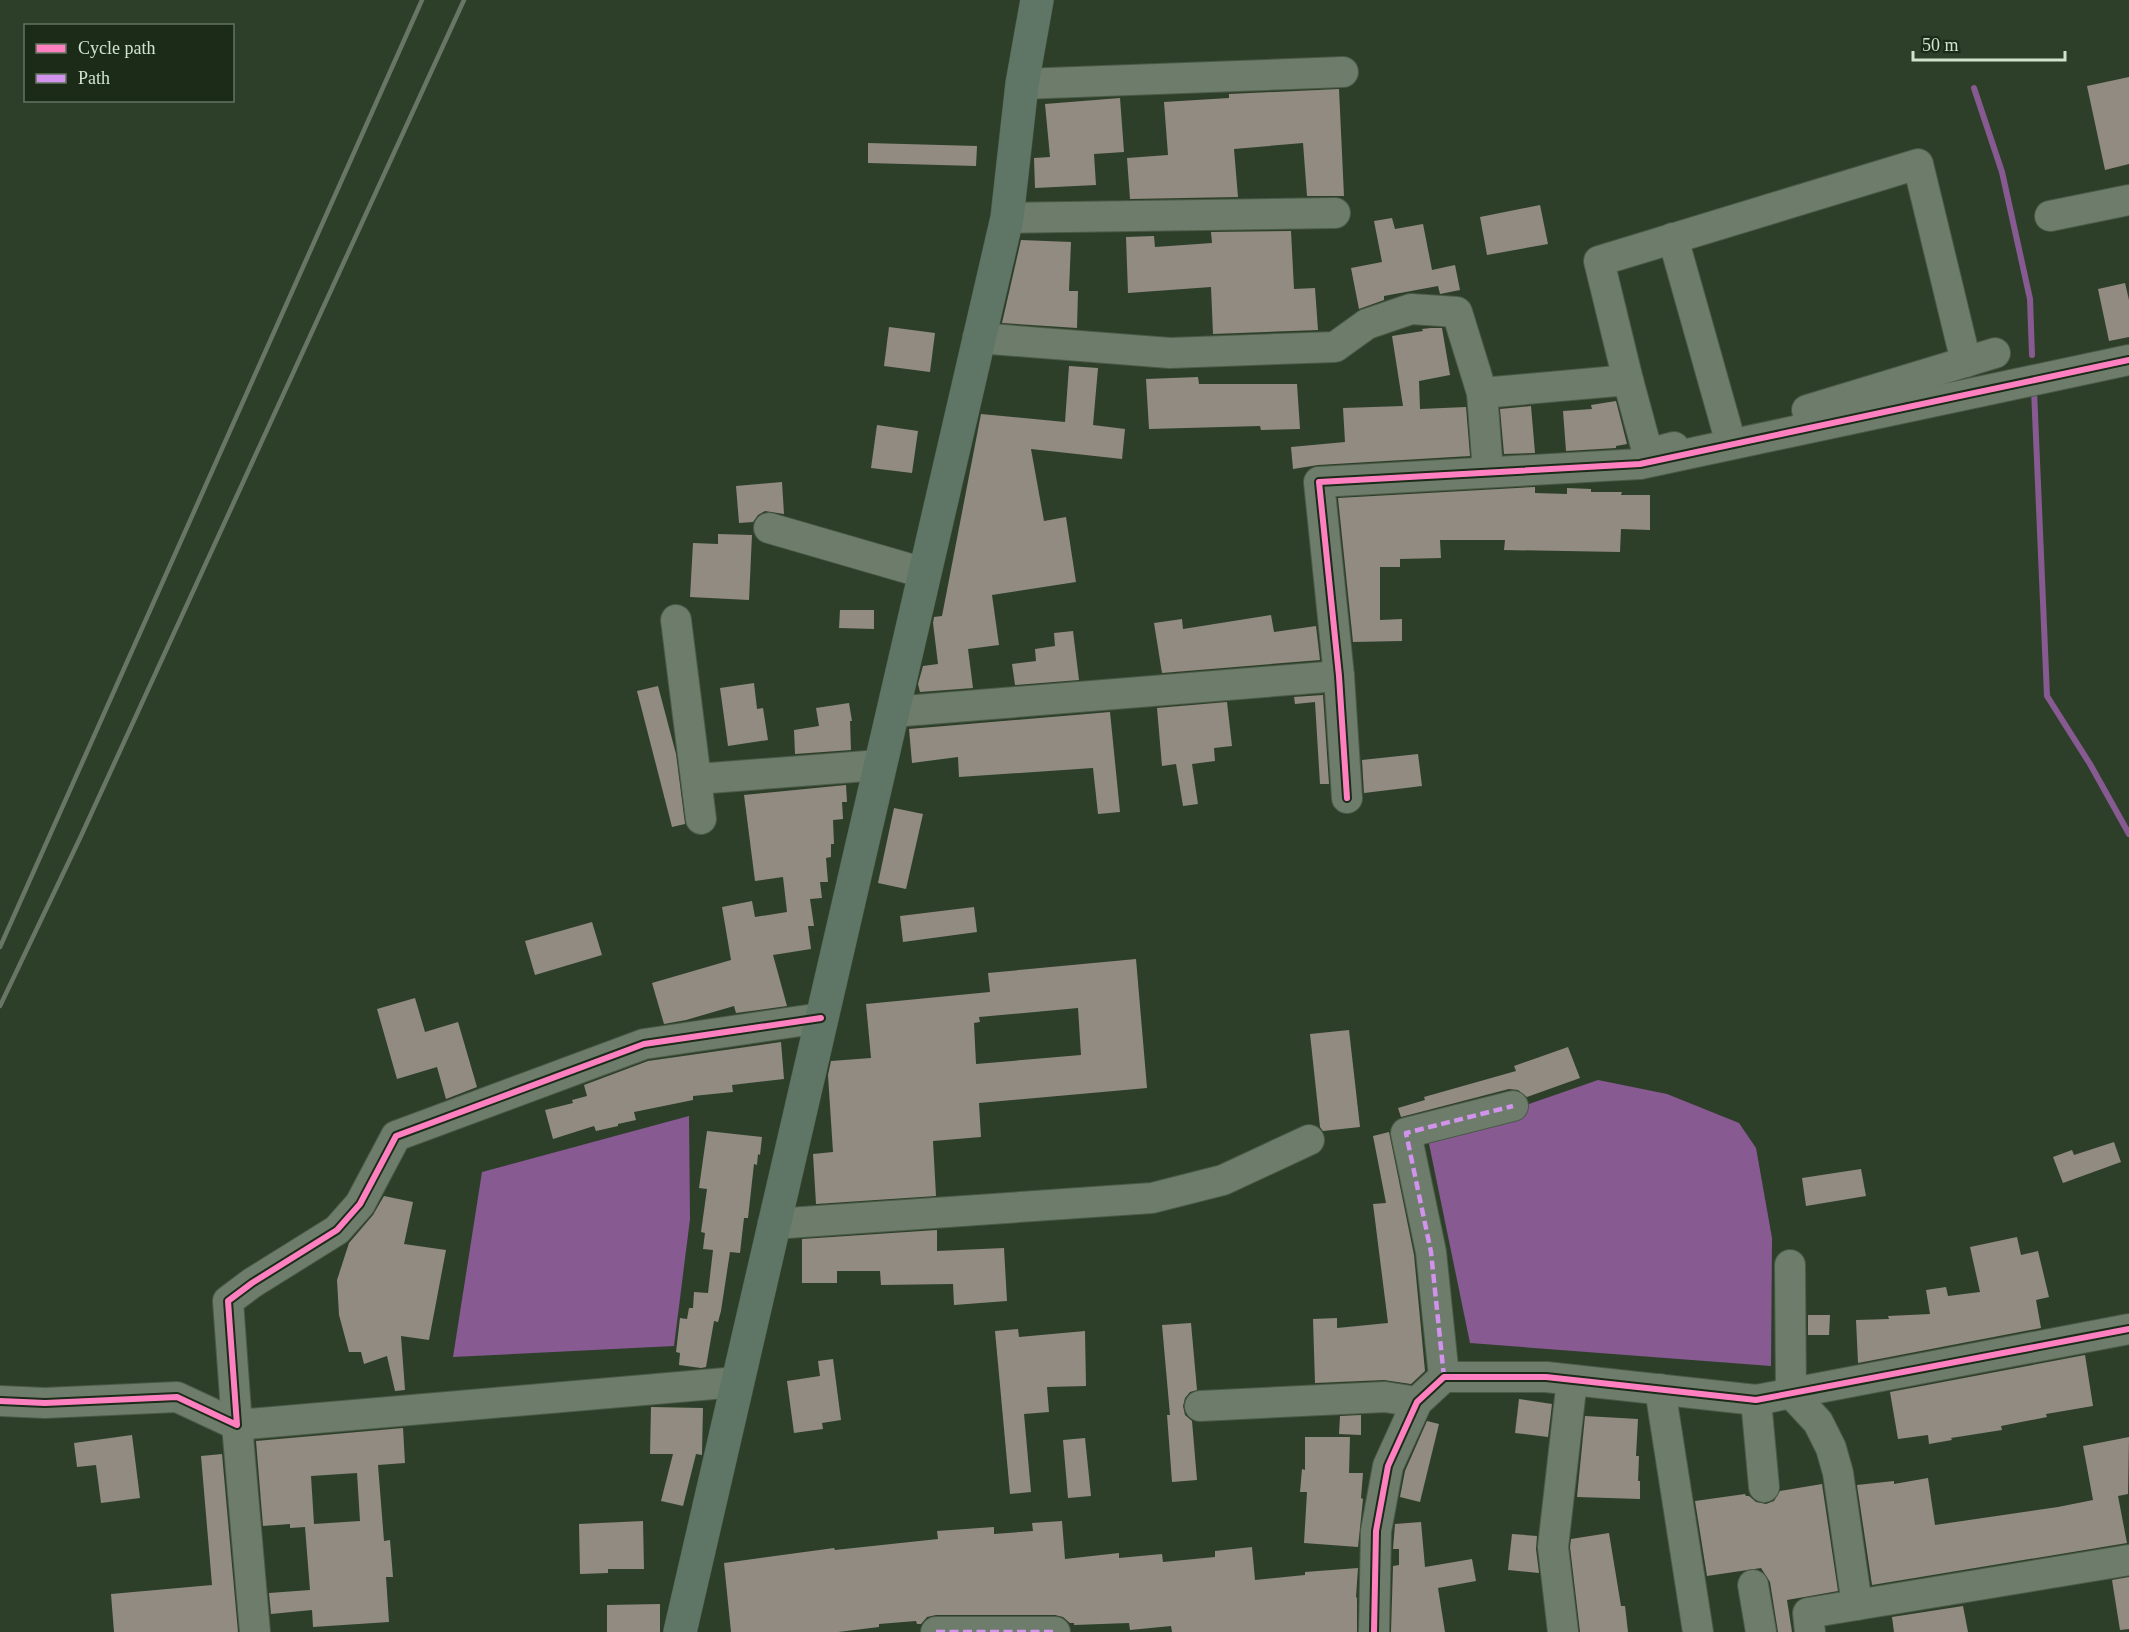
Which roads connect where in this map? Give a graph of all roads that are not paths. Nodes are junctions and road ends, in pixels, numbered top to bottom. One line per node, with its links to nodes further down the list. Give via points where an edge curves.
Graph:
1 (1037, 0): 3 (main road)
2 (1343, 72): 3 (street)
3 (1022, 84): 7 (main road)
4 (2129, 200): 6 (street)
5 (1335, 213): 7 (street)
6 (2050, 216)
7 (1007, 218): 9 (main road)
8 (1673, 238): 12 (street, via 1918,164); 13 (street, via 1599,261); 15 (street)
9 (978, 339): 14 (street, via 1170,353 1335,347 1367,324 1411,309 1457,312); 18 (main road)
10 (1995, 353): 12 (street)
11 (2129, 360): 16 (street, via 1640,464)
12 (1966, 362): 15 (street)
13 (1628, 380): 14 (street); 15 (street, via 1648,454)
14 (1482, 393): 16 (street)
15 (1728, 433)
16 (1488, 472): 20 (street, via 1319,482)
17 (769, 528): 18 (street)
18 (924, 573): 21 (main road)
19 (676, 620): 23 (street)
20 (1339, 676): 21 (street); 24 (street)
21 (892, 712): 22 (main road)
22 (880, 765): 23 (street); 26 (main road)
23 (697, 779): 25 (street)
24 (1347, 798)
25 (701, 819)
26 (821, 1018): 29 (main road); 41 (street, via 644,1044 396,1136 360,1204 337,1230 228,1301)
27 (1513, 1106): 32 (street, via 1406,1133 1431,1252)
28 (1309, 1140): 29 (street, via 1223,1180 1152,1198)
29 (773, 1224): 34 (main road)
30 (1790, 1265): 36 (street)
31 (2129, 1329): 36 (street)
32 (1444, 1377): 33 (street); 39 (street)
33 (1572, 1380): 35 (street); 51 (street, via 1553,1547)
34 (737, 1382): 41 (street); 47 (main road)
35 (1660, 1389): 37 (street); 52 (street)
36 (1791, 1393): 37 (street); 45 (street, via 1818,1422 1831,1449)
37 (1756, 1400): 42 (street)
38 (0, 1401): 41 (street, via 45,1403 177,1397)
39 (1417, 1402): 40 (street, via 1384,1397); 50 (street, via 1388,1466 1376,1531)
40 (1200, 1406)
41 (237, 1425): 46 (street)
42 (1764, 1487)
43 (2129, 1560): 45 (street)
44 (1753, 1585): 53 (street)
45 (1857, 1605): 54 (street, via 1808,1613)
46 (255, 1632)
47 (680, 1632)
48 (936, 1632): 49 (street)
49 (1055, 1632)
50 (1374, 1632)
51 (1563, 1632)
52 (1698, 1632)
53 (1761, 1632)
54 (1810, 1632)

